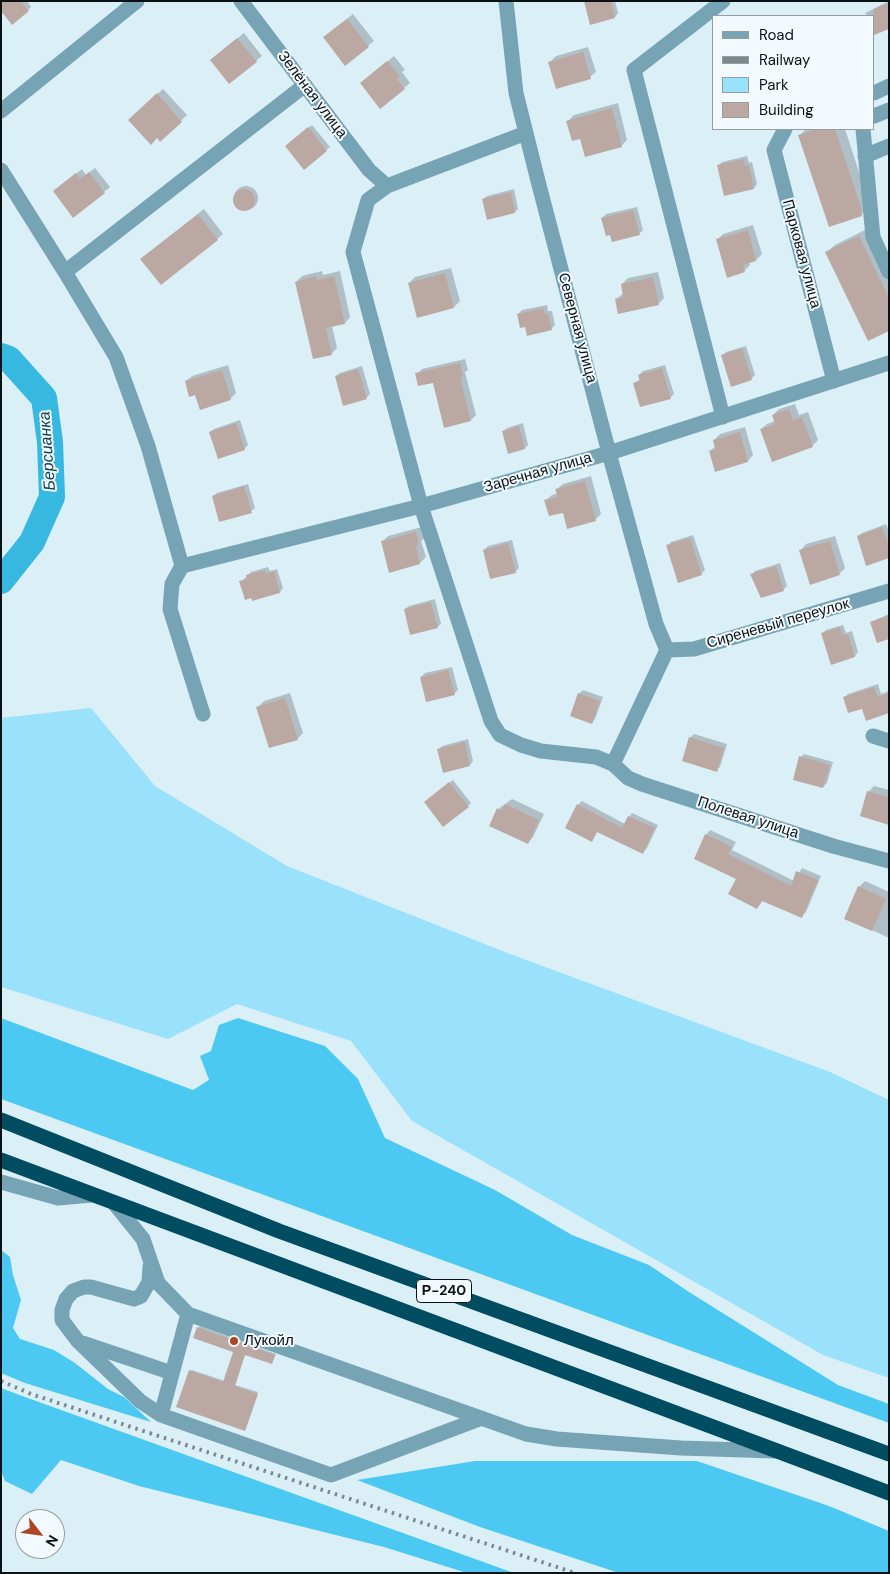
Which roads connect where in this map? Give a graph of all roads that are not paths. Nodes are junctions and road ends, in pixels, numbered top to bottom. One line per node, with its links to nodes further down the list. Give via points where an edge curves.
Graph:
1 (137, 1): 9 (street)
2 (241, 1): 5 (street, Зелёная улица)
3 (723, 1): 22 (street, via 634,70)
4 (506, 2): 13 (street, Северная улица, via 516,93)
5 (304, 85): 17 (street, Зелёная улица, via 369,170); 18 (street)
6 (889, 86): 7 (street)
7 (875, 93)
8 (889, 110): 10 (street)
9 (1, 111)
10 (875, 116)
11 (784, 130): 21 (street, Парковая улица, via 774,150)
12 (862, 130): 15 (street)
13 (526, 133): 17 (street); 23 (street, Северная улица)
14 (889, 146): 15 (street)
15 (865, 156): 19 (street, via 873,237)
16 (1, 170): 18 (street)
17 (387, 186): 24 (street, via 368,200 352,252)
18 (65, 272): 25 (street, via 116,356 148,446)
19 (889, 272)
20 (889, 363): 21 (street, Заречная улица)
21 (834, 381): 22 (street, Заречная улица)
22 (723, 417): 23 (street, Заречная улица)
23 (609, 453): 24 (street, Заречная улица); 27 (street, Северная улица, via 656,624)
24 (421, 506): 25 (street, Заречная улица); 31 (street, via 491,722 500,735 521,746 596,757)
25 (182, 566): 28 (street, via 172,584 170,609)
26 (889, 591): 27 (street, Сиреневый переулок, via 694,649)
27 (667, 650): 31 (street)
28 (203, 714)
29 (873, 736): 30 (street)
30 (889, 741)
31 (613, 764): 32 (street, Полевая улица, via 628,778 642,784)
32 (889, 861)
33 (1, 1120): 45 (highway, Р-240, via 279,1231)
34 (1, 1160): 36 (highway, Р-240)
35 (1, 1182): 36 (street, via 58,1198)
36 (92, 1195): 37 (highway, Р-240)
37 (114, 1203): 38 (street, via 143,1239); 44 (highway, Р-240)
38 (149, 1260): 39 (street, via 158,1284); 40 (street, via 147,1288 134,1299 91,1287 73,1291 64,1304 62,1320)
39 (188, 1314): 41 (street); 43 (street)
40 (77, 1340): 41 (street); 42 (street, via 140,1401)
41 (172, 1373): 42 (street)
42 (161, 1415): 43 (street, via 331,1475)
43 (482, 1418): 44 (street, via 526,1434 557,1439)
44 (781, 1451): 46 (highway, Р-240)
45 (889, 1454)
46 (889, 1493)

